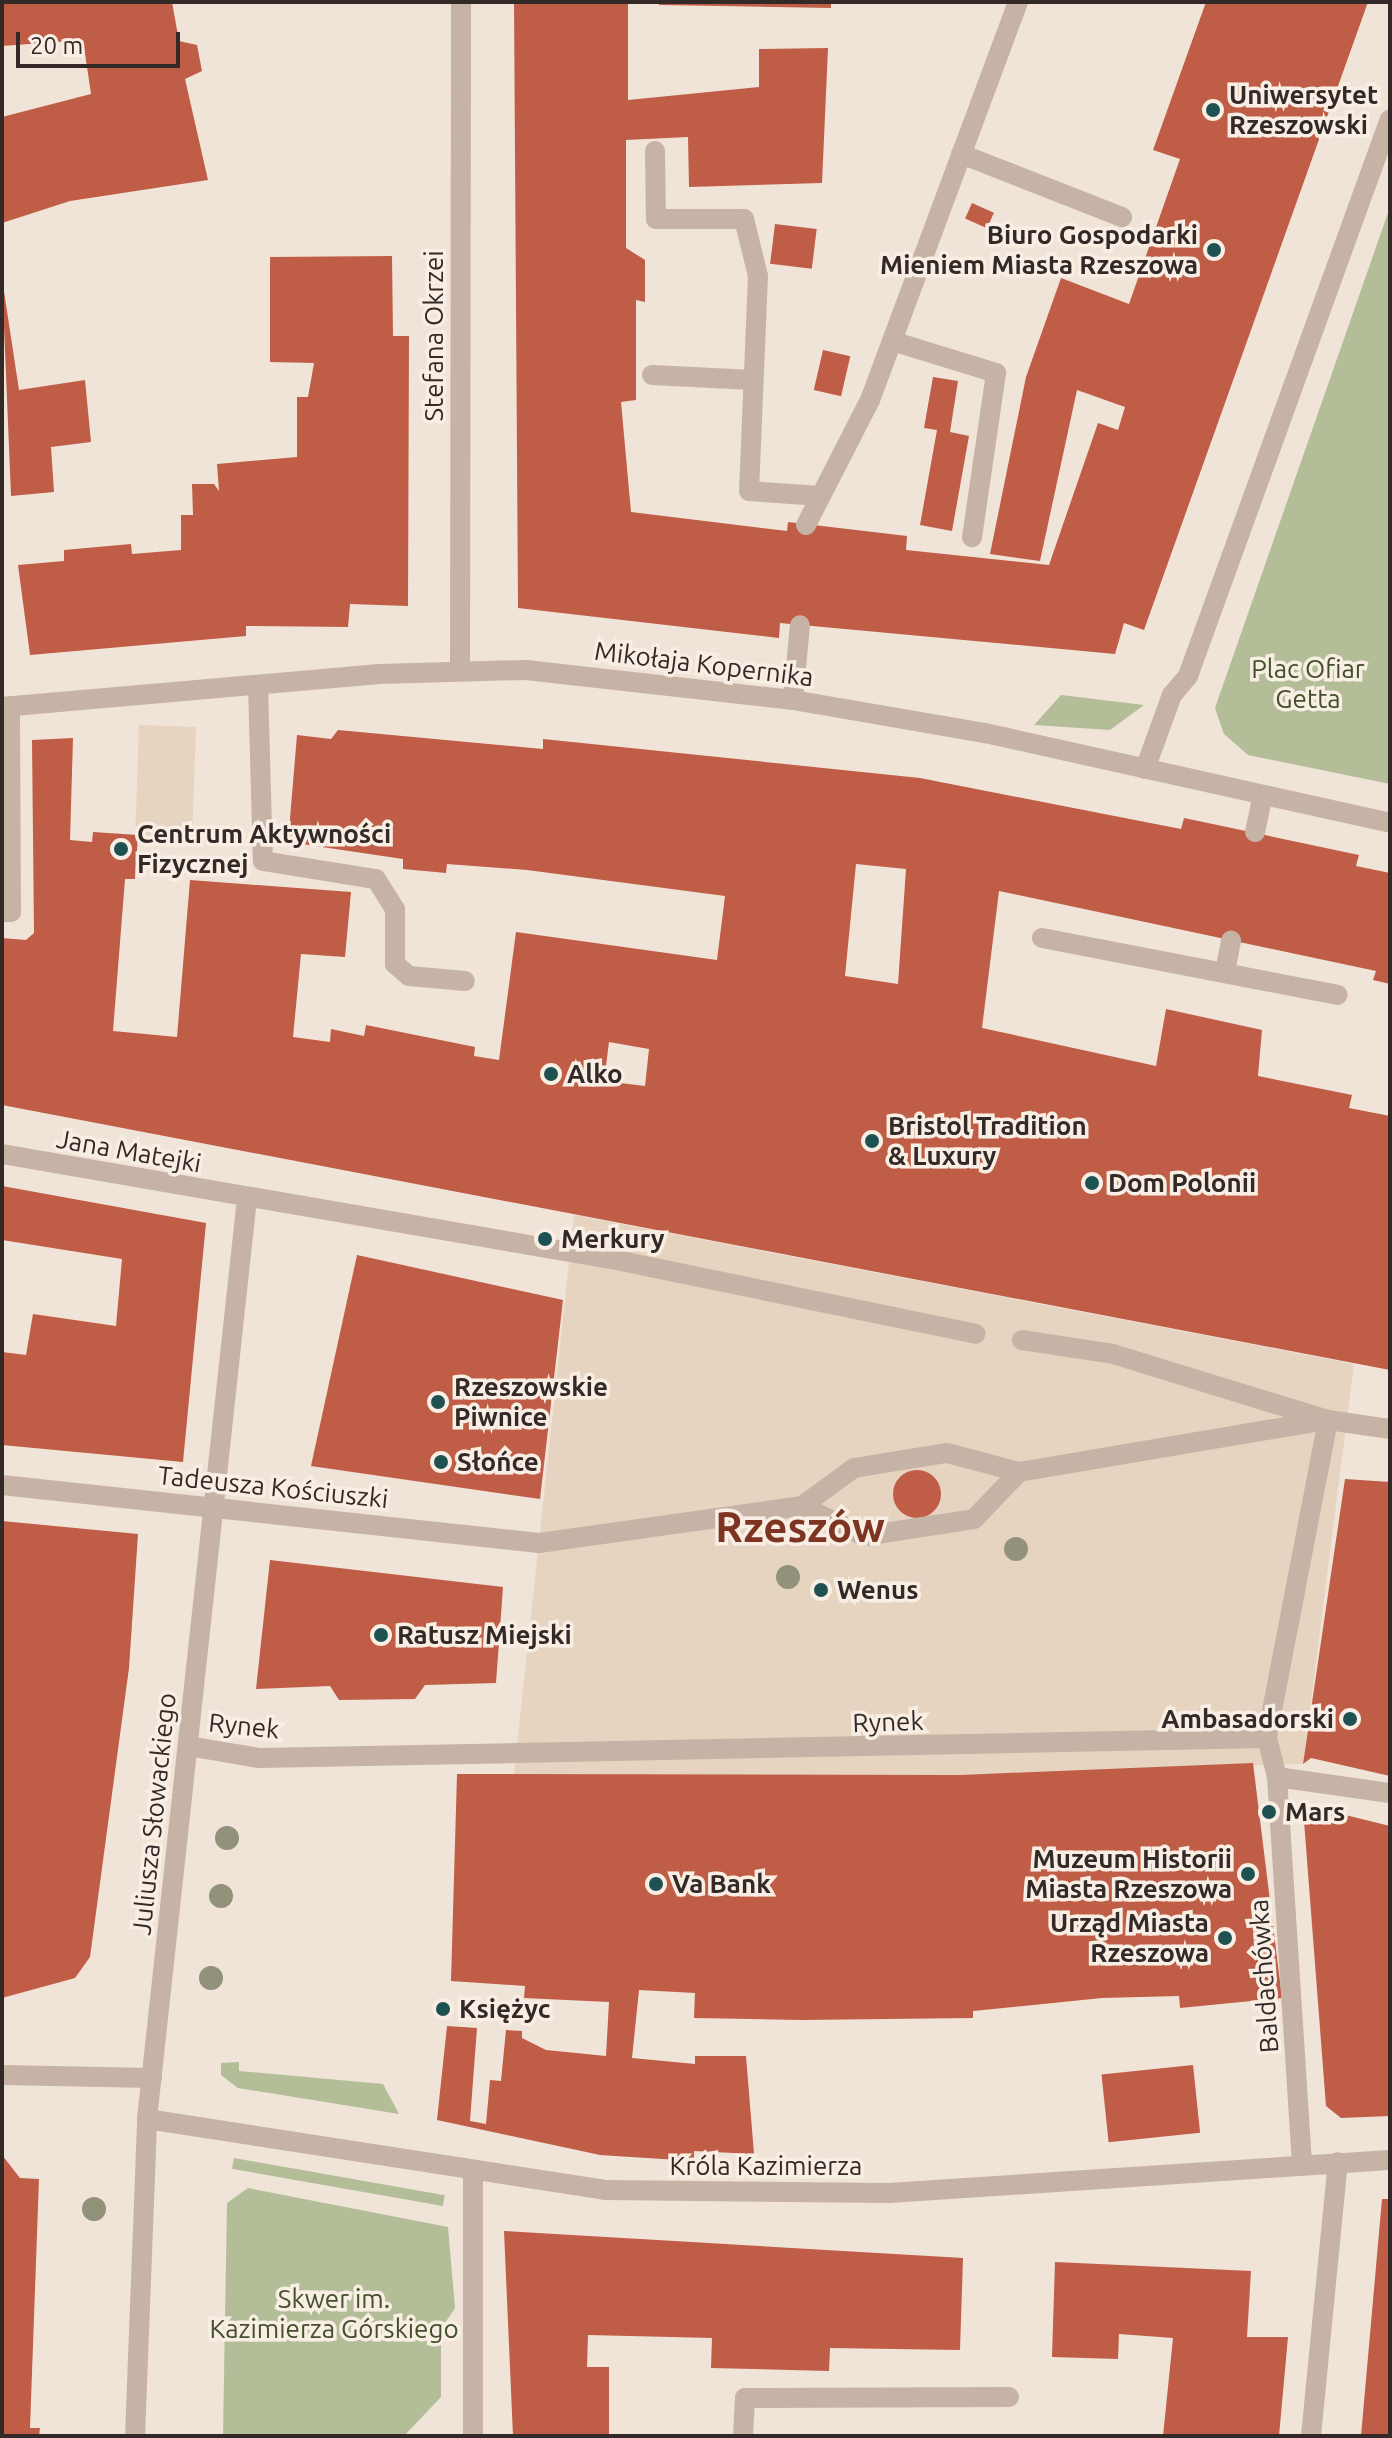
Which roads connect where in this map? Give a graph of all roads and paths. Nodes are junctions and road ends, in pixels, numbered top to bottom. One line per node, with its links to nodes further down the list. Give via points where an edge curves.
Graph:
1 (461, 2): 14 (street, Stefana Okrzei)
2 (1018, 2): 5 (street)
3 (1390, 119): 18 (street, via 1188,676 1172,695)
4 (655, 151): 9 (street, via 656,219 744,219 758,276)
5 (961, 154): 6 (street); 7 (street)
6 (1122, 217)
7 (892, 341): 10 (street); 12 (street, via 996,373)
8 (652, 375): 9 (street)
9 (753, 380): 10 (street, via 749,491)
10 (820, 496): 11 (street)
11 (806, 525)
12 (972, 537)
13 (800, 625): 16 (street)
14 (460, 670): 15 (street, Mikołaja Kopernika); 16 (street, Mikołaja Kopernika, via 526,670)
15 (258, 685): 17 (street, Mikołaja Kopernika); 26 (street, via 263,861 376,879 395,909 395,964 409,976)
16 (793, 700): 18 (street, Mikołaja Kopernika)
17 (6, 706): 22 (street, via 11,912)
18 (1145, 769): 19 (street, Mikołaja Kopernika)
19 (1262, 798): 20 (street, Mikołaja Kopernika); 21 (street)
20 (1390, 823)
21 (1255, 832)
22 (2, 912)
23 (1042, 938): 25 (street)
24 (1231, 941): 25 (street)
25 (1225, 972): 27 (street)
26 (465, 981)
27 (1338, 995)
28 (2, 1154): 29 (street, Jana Matejki)
29 (247, 1199): 30 (street, via 616,1260); 36 (street, Juliusza Słowackiego)
30 (975, 1334)
31 (1022, 1340): 32 (street, via 1113,1354)
32 (1338, 1423): 33 (street); 34 (street); 38 (street)
33 (1390, 1429)
34 (1019, 1472): 37 (street, via 947,1453 854,1468); 37 (street, via 974,1519 864,1536)
35 (2, 1485): 36 (street, Tadeusza Kościuszki)
36 (214, 1506): 37 (street, Tadeusza Kościuszki, via 539,1543); 39 (street, Juliusza Słowackiego)
37 (802, 1506)
38 (1267, 1738): 39 (street, Rynek, via 259,1758); 40 (street, Baldachówka)
39 (188, 1746): 43 (street, Juliusza Słowackiego)
40 (1277, 1770): 41 (street); 47 (street, Baldachówka)
41 (1390, 1793)
42 (2, 2075): 43 (street)
43 (152, 2078): 44 (street, Juliusza Słowackiego)
44 (147, 2119): 48 (street, Króla Kazimierza); 50 (street, Juliusza Słowackiego)
45 (1390, 2160): 46 (street, Króla Kazimierza)
46 (1338, 2162): 47 (street, Króla Kazimierza); 53 (street)
47 (1302, 2165): 48 (street, Króla Kazimierza, via 889,2193 604,2190)
48 (473, 2173): 51 (street)
49 (1009, 2397): 52 (street, via 745,2398)
50 (135, 2436)
51 (473, 2436)
52 (743, 2436)
53 (1311, 2436)

